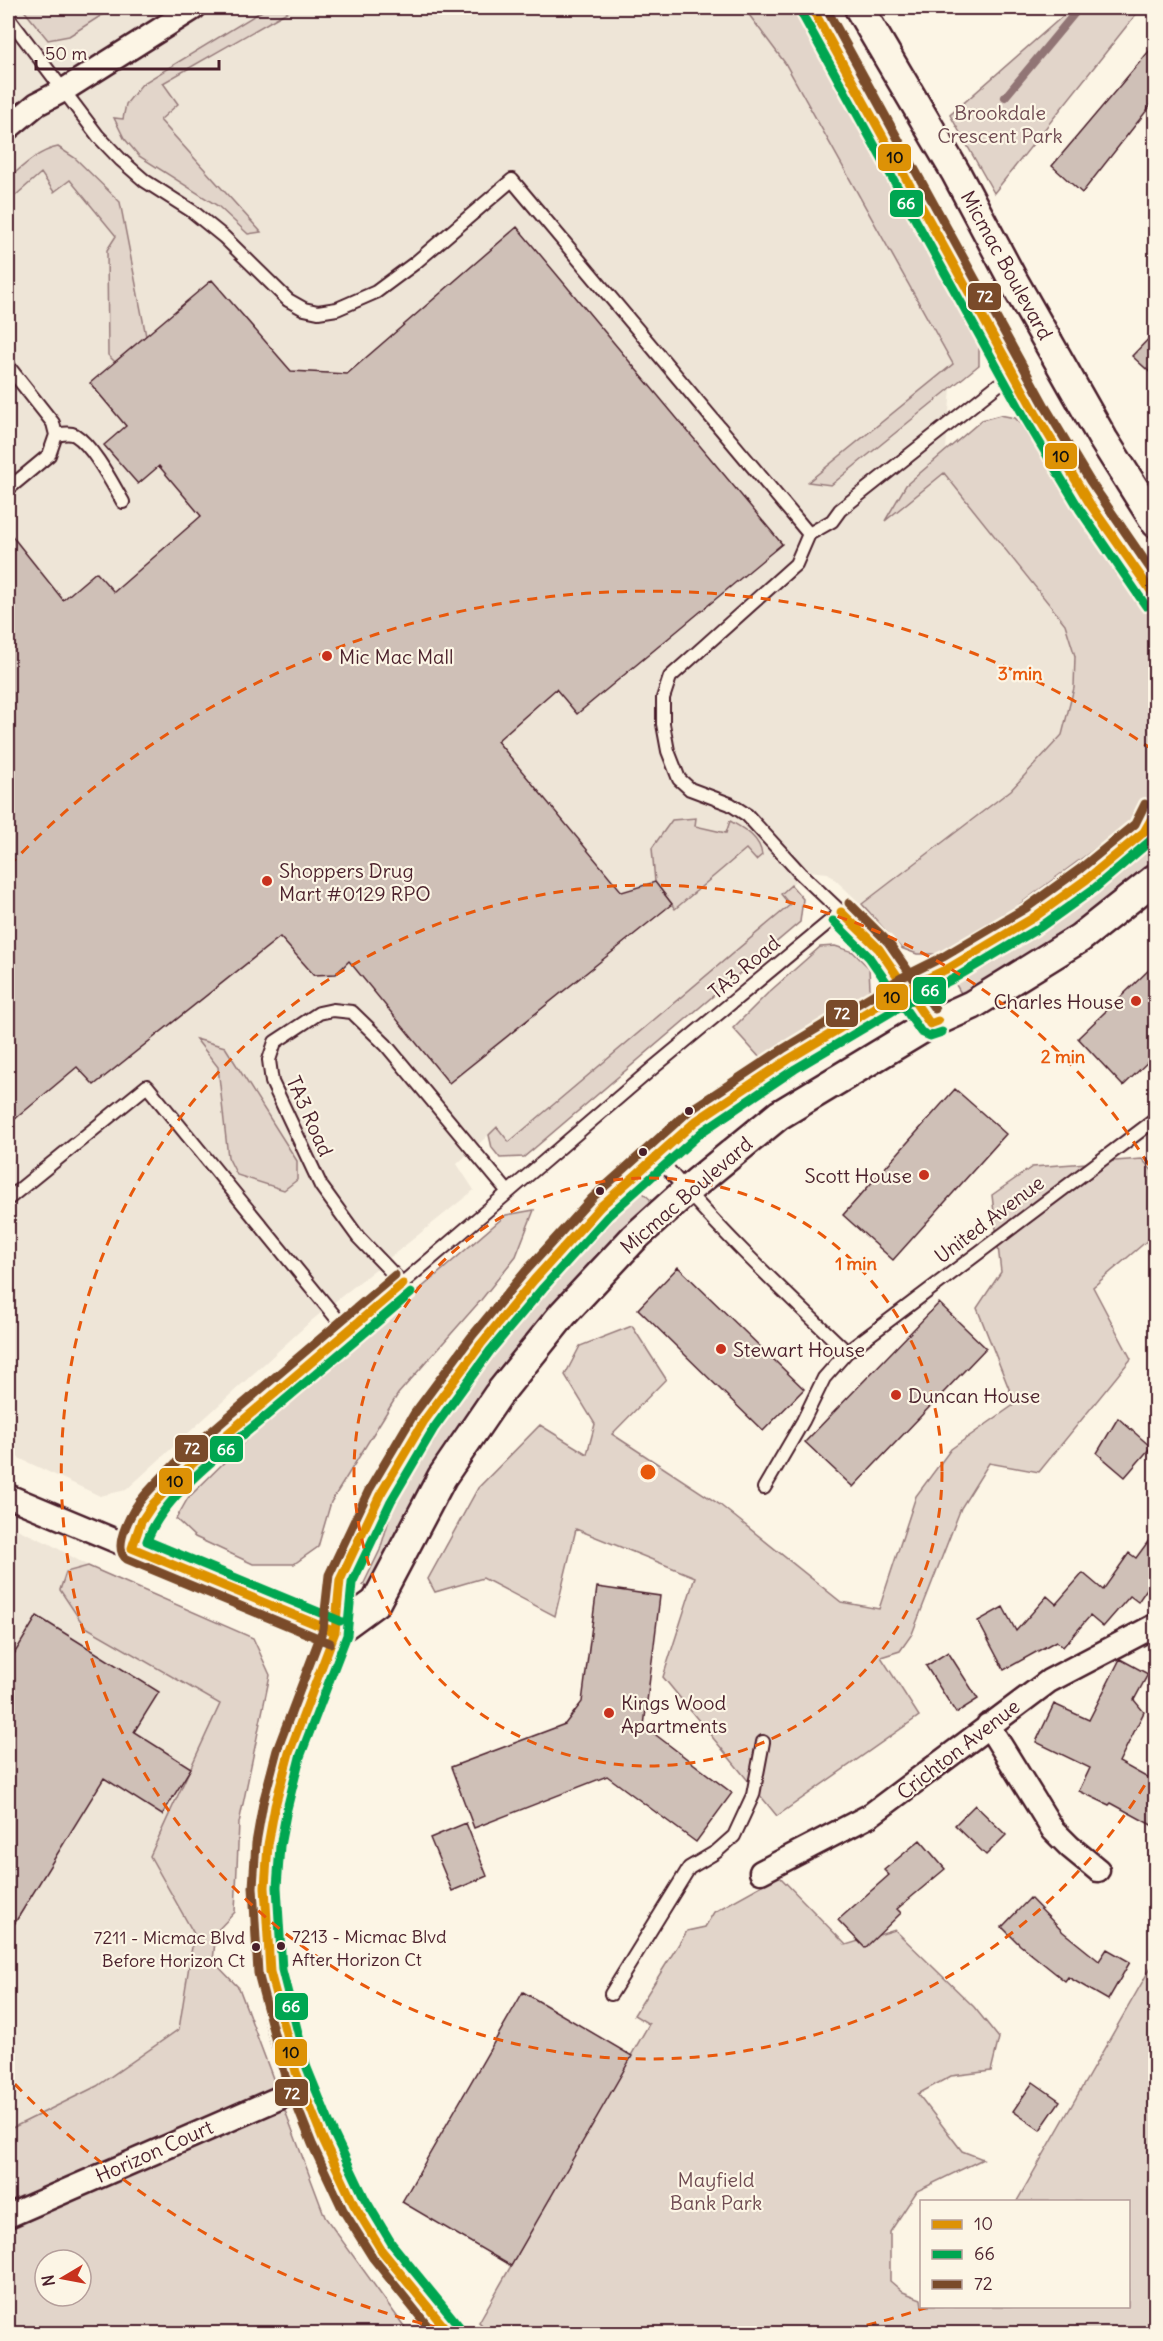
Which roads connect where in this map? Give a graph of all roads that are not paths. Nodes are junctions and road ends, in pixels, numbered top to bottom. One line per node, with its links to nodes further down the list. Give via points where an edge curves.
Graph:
1 (194, 8): 5 (street)
2 (812, 8): 8 (street)
3 (859, 8): 12 (street, Micmac Boulevard, via 956,173 1103,439)
4 (8, 17): 5 (lane)
5 (64, 90): 6 (street, via 37,104); 13 (lane, via 98,136 145,181 224,237 288,300 318,312 337,309 376,292 512,180)
6 (8, 128)
7 (8, 366): 9 (lane, via 53,423)
8 (1013, 373): 13 (lane, via 840,510 832,521); 14 (street, via 1070,472)
9 (56, 435): 10 (lane, via 49,455); 11 (lane, via 76,436 98,460)
10 (8, 489)
11 (123, 502)
12 (1155, 523)
13 (809, 534): 19 (lane, via 796,564 670,677 663,698 663,724 679,779 690,789 747,815)
14 (1136, 569): 15 (street); 16 (street)
15 (1155, 590)
16 (1155, 599)
17 (1152, 821): 20 (street, via 1088,879 1033,918)
18 (1155, 878): 21 (street, Micmac Boulevard, via 1080,938 972,1005)
19 (841, 912): 20 (lane, via 855,923); 25 (lane, TA3 Road)
20 (907, 988): 21 (lane); 23 (street, via 696,1120)
21 (930, 1024): 24 (street, Micmac Boulevard, via 779,1115)
22 (1155, 1119): 29 (lane, United Avenue)
23 (657, 1156): 24 (lane); 34 (street, via 600,1207 534,1280 424,1421 380,1495 340,1580)
24 (686, 1191): 29 (lane); 34 (street, Micmac Boulevard, via 626,1246 514,1373 441,1477 376,1602)
25 (508, 1192): 27 (lane, TA3 Road); 27 (lane, TA3 Road, via 386,1045 352,1012 319,1013 275,1042 269,1060 272,1082 321,1186 358,1237)
26 (8, 1199): 28 (lane, via 147,1086)
27 (403, 1284): 28 (lane, TA3 Road)
28 (347, 1331): 32 (lane, TA3 Road, via 192,1464 153,1504 141,1522)
29 (847, 1352): 30 (lane, United Avenue, via 824,1378)
30 (765, 1488)
31 (8, 1496): 32 (street)
32 (132, 1548): 34 (street)
33 (1155, 1625): 35 (street, Crichton Avenue, via 1049,1681)
34 (334, 1632): 40 (street, via 289,1753 268,1845 266,1931 270,1972)
35 (988, 1725): 37 (street, via 1053,1830); 38 (street, Crichton Avenue, via 869,1816)
36 (763, 1742): 39 (lane, via 753,1795 734,1836 689,1868)
37 (1098, 1870)
38 (761, 1872)
39 (611, 1994)
40 (302, 2088): 41 (street, Horizon Court); 42 (street, via 354,2205 382,2251)
41 (8, 2216)
42 (450, 2334)

